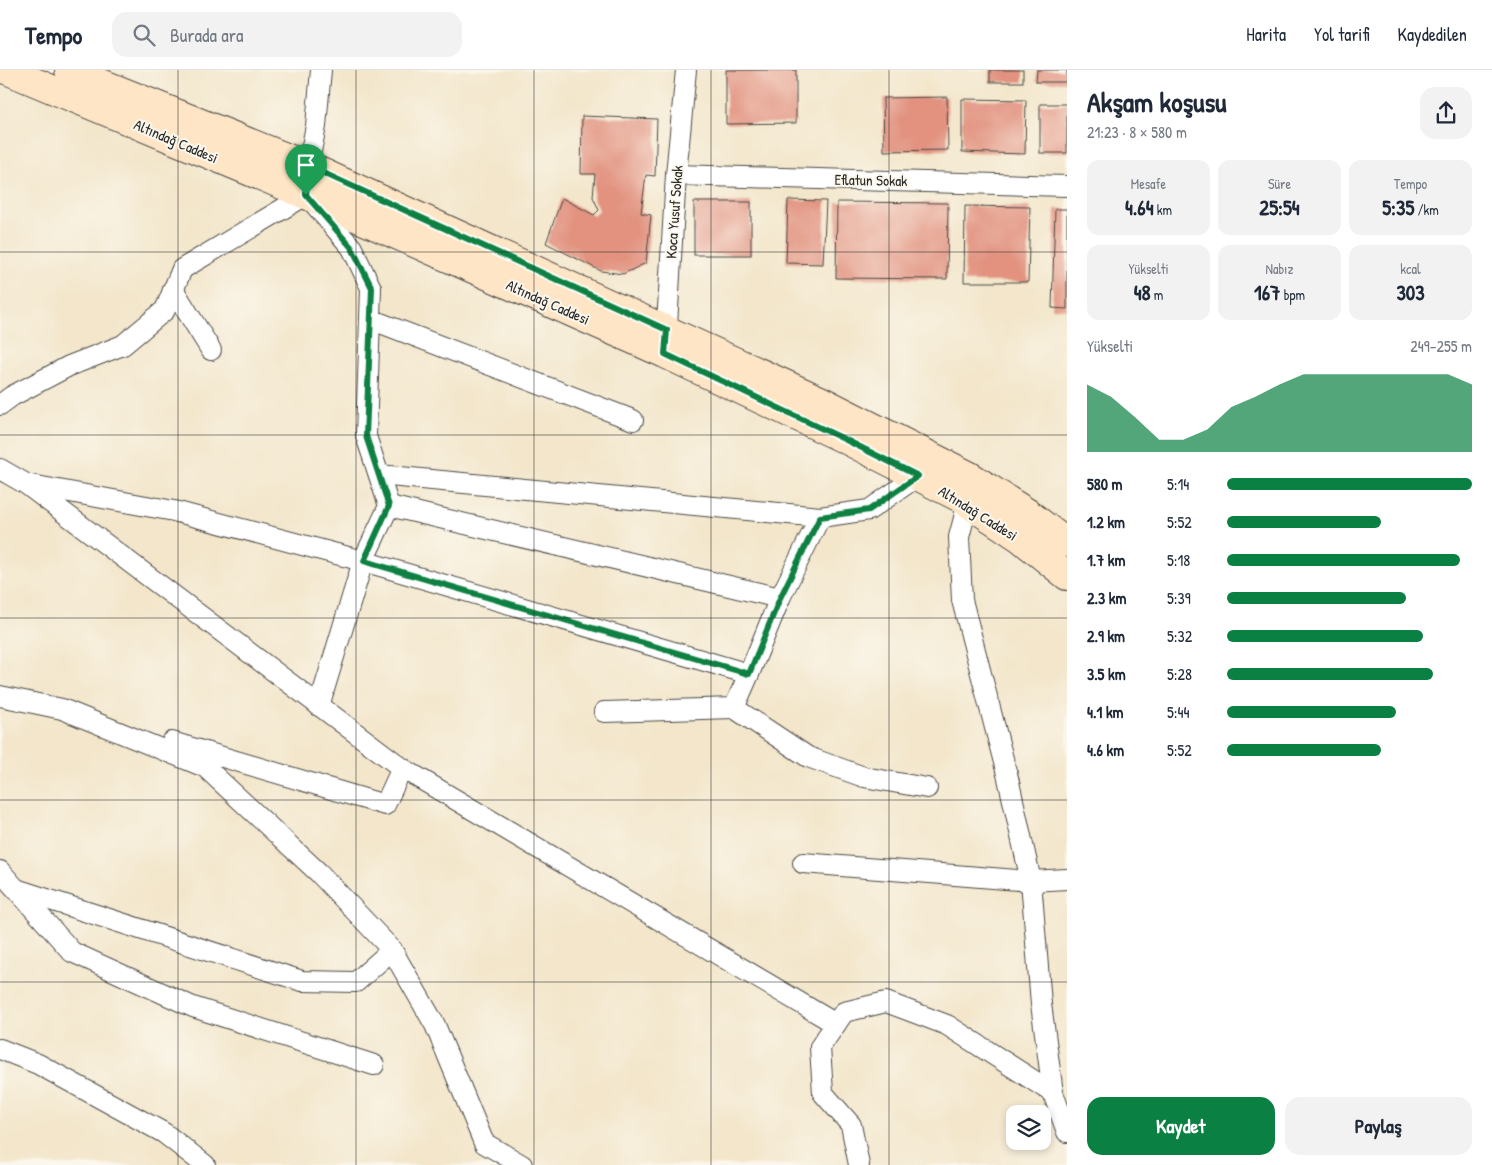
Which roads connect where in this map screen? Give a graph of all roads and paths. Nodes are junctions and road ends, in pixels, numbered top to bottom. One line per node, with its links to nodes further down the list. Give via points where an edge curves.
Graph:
1 (6, 70): 8 (main road, Altındağ Caddesi)
2 (321, 70): 5 (street, via 316,126)
3 (686, 70): 6 (street, Koca Yusuf Sokak)
4 (77, 72): 5 (main road, Altındağ Caddesi)
5 (308, 166): 8 (street); 11 (main road, Altındağ Caddesi)
6 (676, 175): 7 (street, Eflatun Sokak); 11 (street, Koca Yusuf Sokak)
7 (1067, 186)
8 (306, 195): 9 (street, via 182,268); 10 (street, via 352,248 372,288); 11 (main road, Altındağ Caddesi)
9 (173, 289): 12 (street); 13 (street, via 164,310 124,345 69,366)
10 (370, 319): 14 (street); 16 (street, via 366,436)
11 (666, 342): 17 (main road, Altındağ Caddesi); 22 (main road, Altındağ Caddesi, via 854,417 970,476 1028,513)
12 (211, 350)
13 (0, 405)
14 (633, 420)
15 (0, 469): 18 (street)
16 (379, 475): 20 (street); 21 (street)
17 (918, 476): 19 (main road, Altındağ Caddesi); 21 (street, via 869,510)
18 (26, 484): 23 (street, via 174,511); 27 (street)
19 (968, 503): 22 (main road, Altındağ Caddesi, via 1020,538); 36 (street, via 959,537 962,600)
20 (389, 506): 23 (street); 24 (street)
21 (820, 517): 24 (street)
22 (1063, 560)
23 (364, 561): 25 (street); 27 (street)
24 (780, 598): 25 (street)
25 (749, 674): 28 (street)
26 (0, 696): 29 (street)
27 (319, 706): 31 (street)
28 (734, 708): 30 (street); 32 (street, via 808,757 864,778)
29 (62, 709): 31 (street, via 385,805); 38 (street, via 205,767 319,873)
30 (604, 712)
31 (402, 768): 39 (street)
32 (927, 788)
33 (803, 863): 36 (street)
34 (0, 871): 37 (street)
35 (1067, 879): 36 (street)
36 (1031, 881): 42 (street, via 1041,1004)
37 (9, 887): 38 (street, via 302,981 356,982); 41 (street, via 72,952 193,1007)
38 (392, 950): 44 (street, via 435,1025)
39 (836, 1024): 42 (street, via 844,1012 886,1002 947,1025); 48 (street, via 820,1047 823,1093 851,1125)
40 (0, 1048): 45 (street, via 38,1064 164,1133)
41 (374, 1065)
42 (1053, 1093): 43 (street)
43 (1067, 1132)
44 (484, 1143): 46 (street); 47 (street)
45 (205, 1165)
46 (500, 1165)
47 (522, 1165)
48 (859, 1165)

